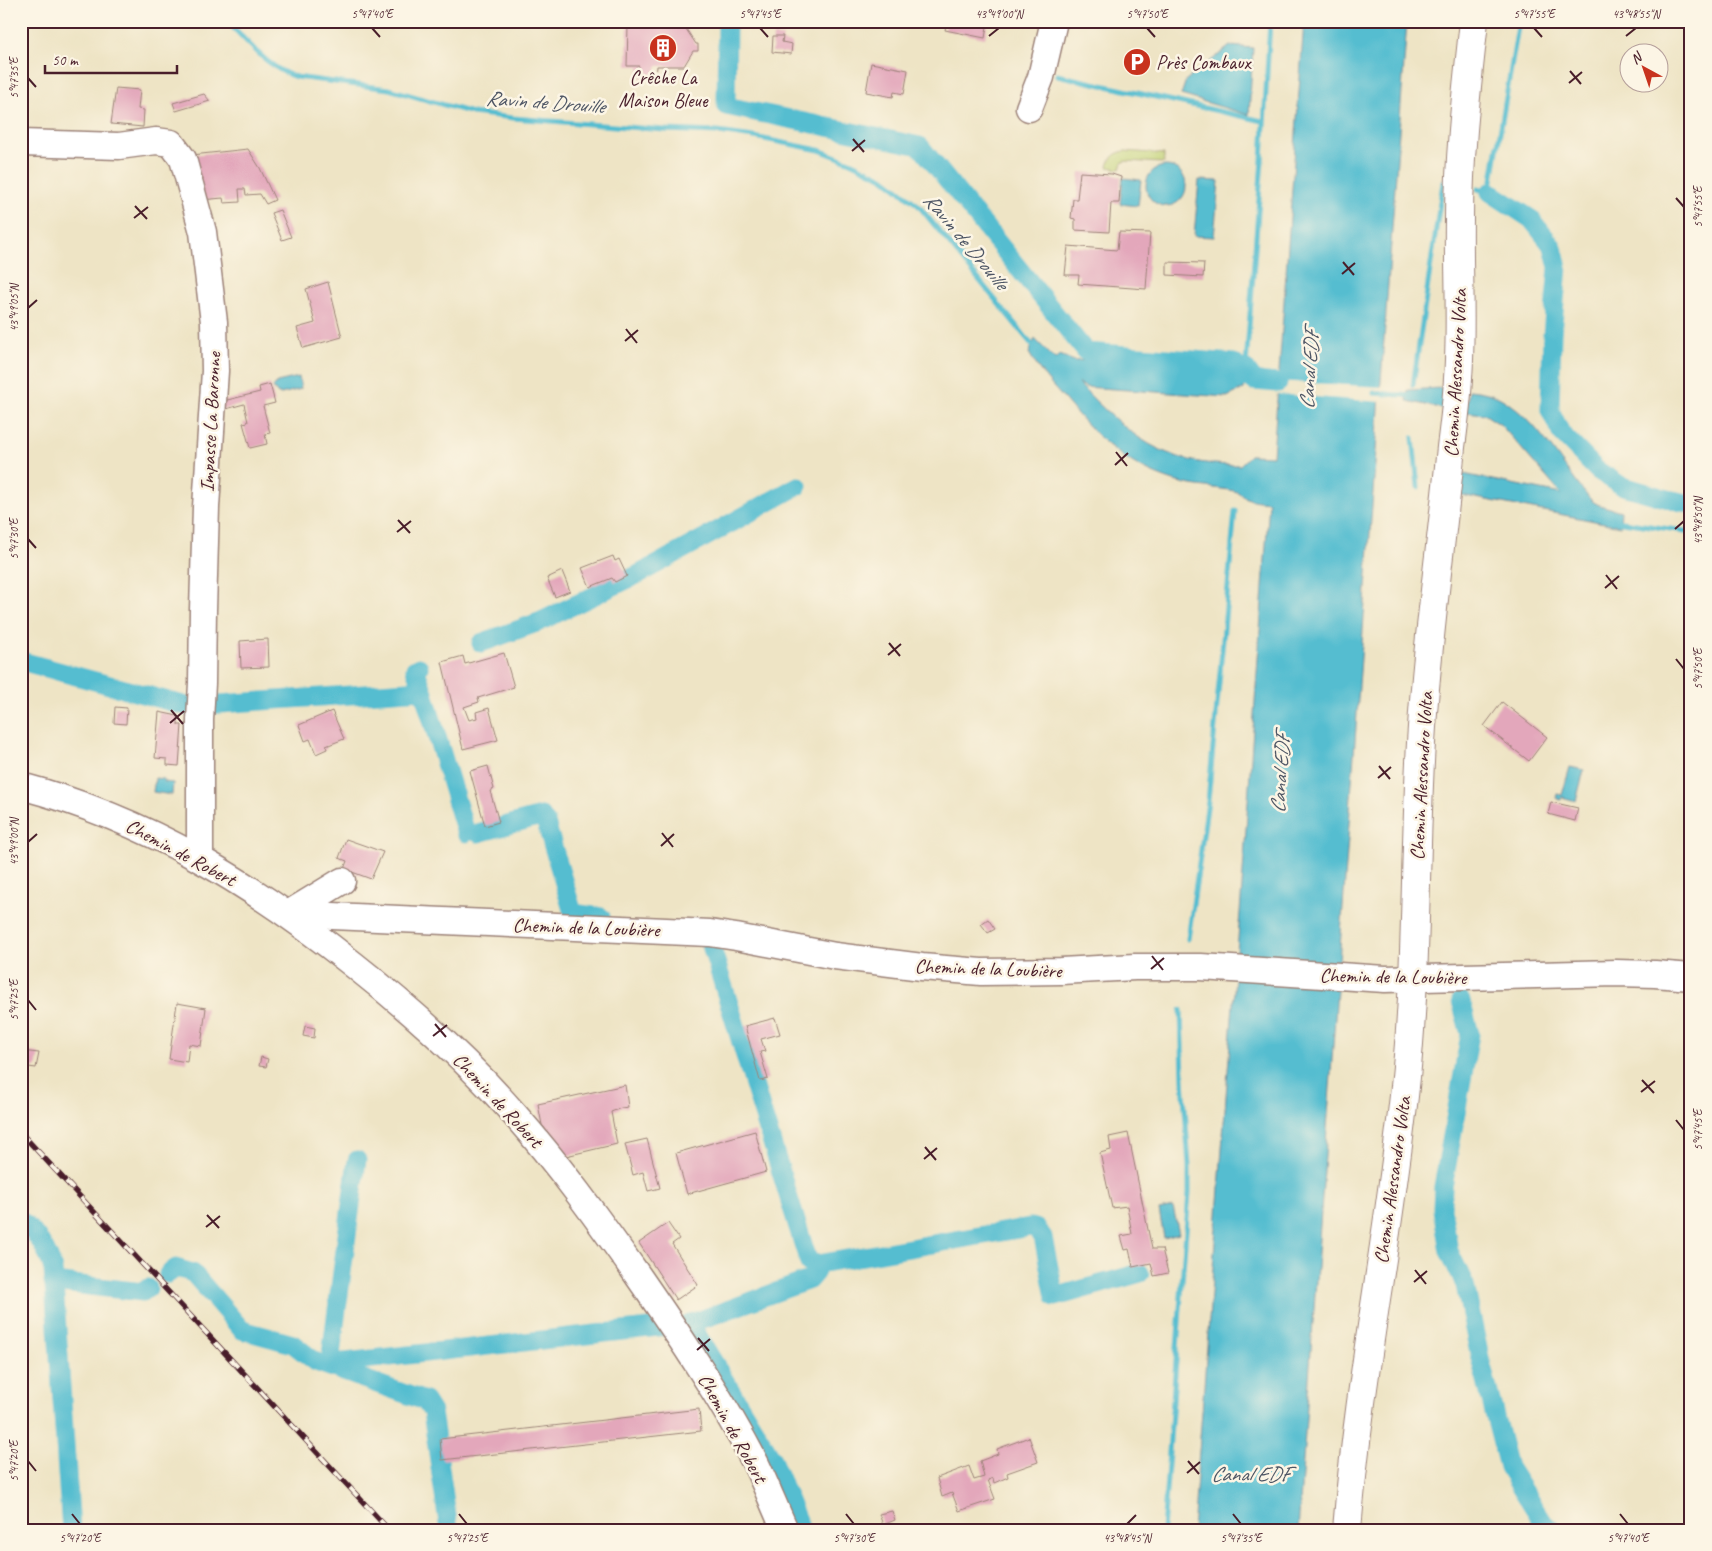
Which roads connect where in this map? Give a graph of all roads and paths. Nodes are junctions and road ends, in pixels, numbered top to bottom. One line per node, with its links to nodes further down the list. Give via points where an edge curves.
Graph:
1 (1474, 21): 10 (main road, Chemin Alessandro Volta, via 1460,154 1458,382 1430,624 1422,730)
2 (1060, 26): 3 (street)
3 (1029, 108)
4 (21, 143): 6 (street, Impasse La Baronne, via 119,146 171,142 183,159 203,232 214,322 215,371 204,572)
5 (21, 786): 6 (street, Chemin de Robert, via 98,810)
6 (200, 859): 8 (street, Chemin de Robert)
7 (342, 881): 8 (street)
8 (288, 914): 10 (street, Chemin de la Loubière, via 710,933 861,960 982,972 1201,966); 11 (street, Chemin de Robert, via 399,1000 514,1114 568,1179 703,1371 757,1466)
9 (1691, 977): 10 (street, Chemin de la Loubière, via 1616,974)
10 (1413, 979): 12 (main road, Chemin Alessandro Volta, via 1406,1078 1351,1469)
11 (785, 1530)
12 (1347, 1530)

